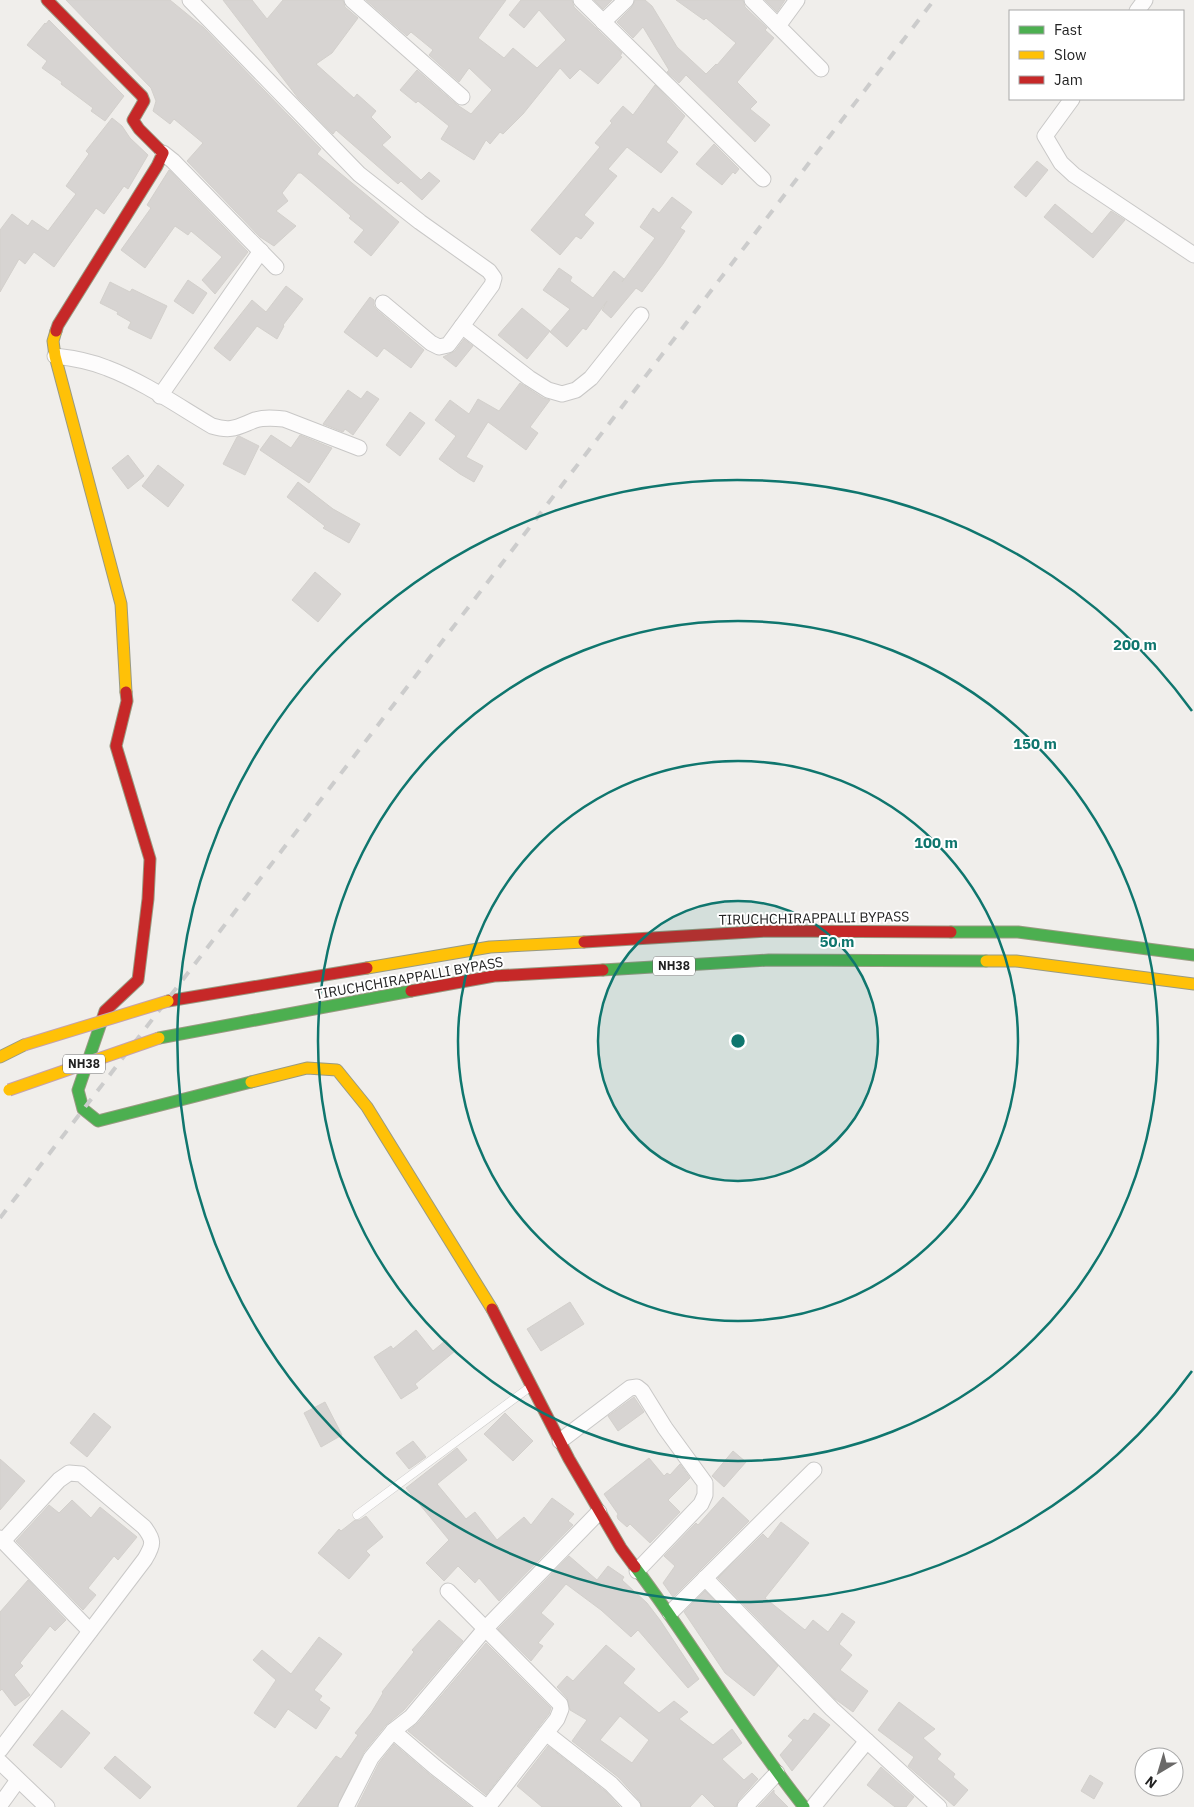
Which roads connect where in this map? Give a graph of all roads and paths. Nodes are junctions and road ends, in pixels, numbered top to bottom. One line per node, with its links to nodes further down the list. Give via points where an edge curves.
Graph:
1 (47, 0): 13 (main road, via 142,96 143,106 133,120)
2 (190, 0): 20 (street, via 359,174 489,271 494,278 492,285)
3 (352, 0): 11 (street)
4 (581, 0): 8 (street)
5 (626, 0): 8 (street)
6 (752, 0): 9 (street)
7 (797, 0): 9 (street)
8 (603, 22): 14 (street)
9 (778, 26): 10 (street)
10 (821, 69)
11 (462, 97)
12 (1071, 100): 16 (street, via 1045,136 1061,163 1074,175)
13 (163, 154): 15 (street); 21 (main road, via 58,325 53,341)
14 (763, 179)
15 (261, 251): 17 (street); 22 (street)
16 (1194, 254)
17 (276, 267)
18 (383, 303): 20 (street, via 439,347 448,345)
19 (641, 315): 20 (street, via 591,378 576,390 562,394 548,390 529,378)
20 (462, 326)
21 (55, 356): 22 (street, via 80,359 107,368); 28 (main road, via 122,604 127,701 116,746 150,859 138,980 105,1012 78,1090 83,1109 98,1121 307,1068 337,1070 367,1107 418,1188 498,1320)
22 (160, 396): 23 (street, via 225,430 256,420 284,419)
23 (359, 448)
24 (1194, 955): 26 (main road, TIRUCHCHIRAPPALLI BYPASS / NH38, bridge, via 1018,932 768,931 490,947 168,1001 24,1045)
25 (1194, 984): 27 (main road, TIRUCHCHIRAPPALLI BYPASS / NH38, bridge, via 1016,961 760,961 494,976 159,1038)
26 (0, 1058)
27 (4, 1092)
28 (532, 1386): 29 (main road); 32 (lane)
29 (560, 1441): 31 (main road); 34 (street, via 630,1388 636,1387 705,1483 701,1504)
30 (814, 1470): 35 (street)
31 (599, 1512): 34 (main road); 38 (street)
32 (357, 1515)
33 (2, 1540): 39 (street); 39 (street, via 58,1480 69,1473 81,1474 144,1527 151,1537 152,1548)
34 (638, 1571): 37 (main road)
35 (705, 1578): 37 (street); 42 (street)
36 (448, 1591): 38 (street)
37 (670, 1613): 45 (main road)
38 (485, 1629): 40 (street, via 411,1717); 41 (street, via 560,1704 557,1719)
39 (90, 1631): 43 (street)
40 (394, 1731): 49 (street, via 371,1758); 50 (street, via 435,1768)
41 (546, 1733): 50 (street); 51 (street, via 611,1784)
42 (866, 1741): 54 (street); 55 (street)
43 (0, 1750)
44 (0, 1762): 46 (street)
45 (777, 1773): 52 (street); 53 (main road)
46 (18, 1780): 47 (street); 48 (street)
47 (0, 1805)
48 (47, 1807)
49 (346, 1807)
50 (487, 1807)
51 (633, 1807)
52 (746, 1807)
53 (804, 1807)
54 (813, 1807)
55 (939, 1807)

